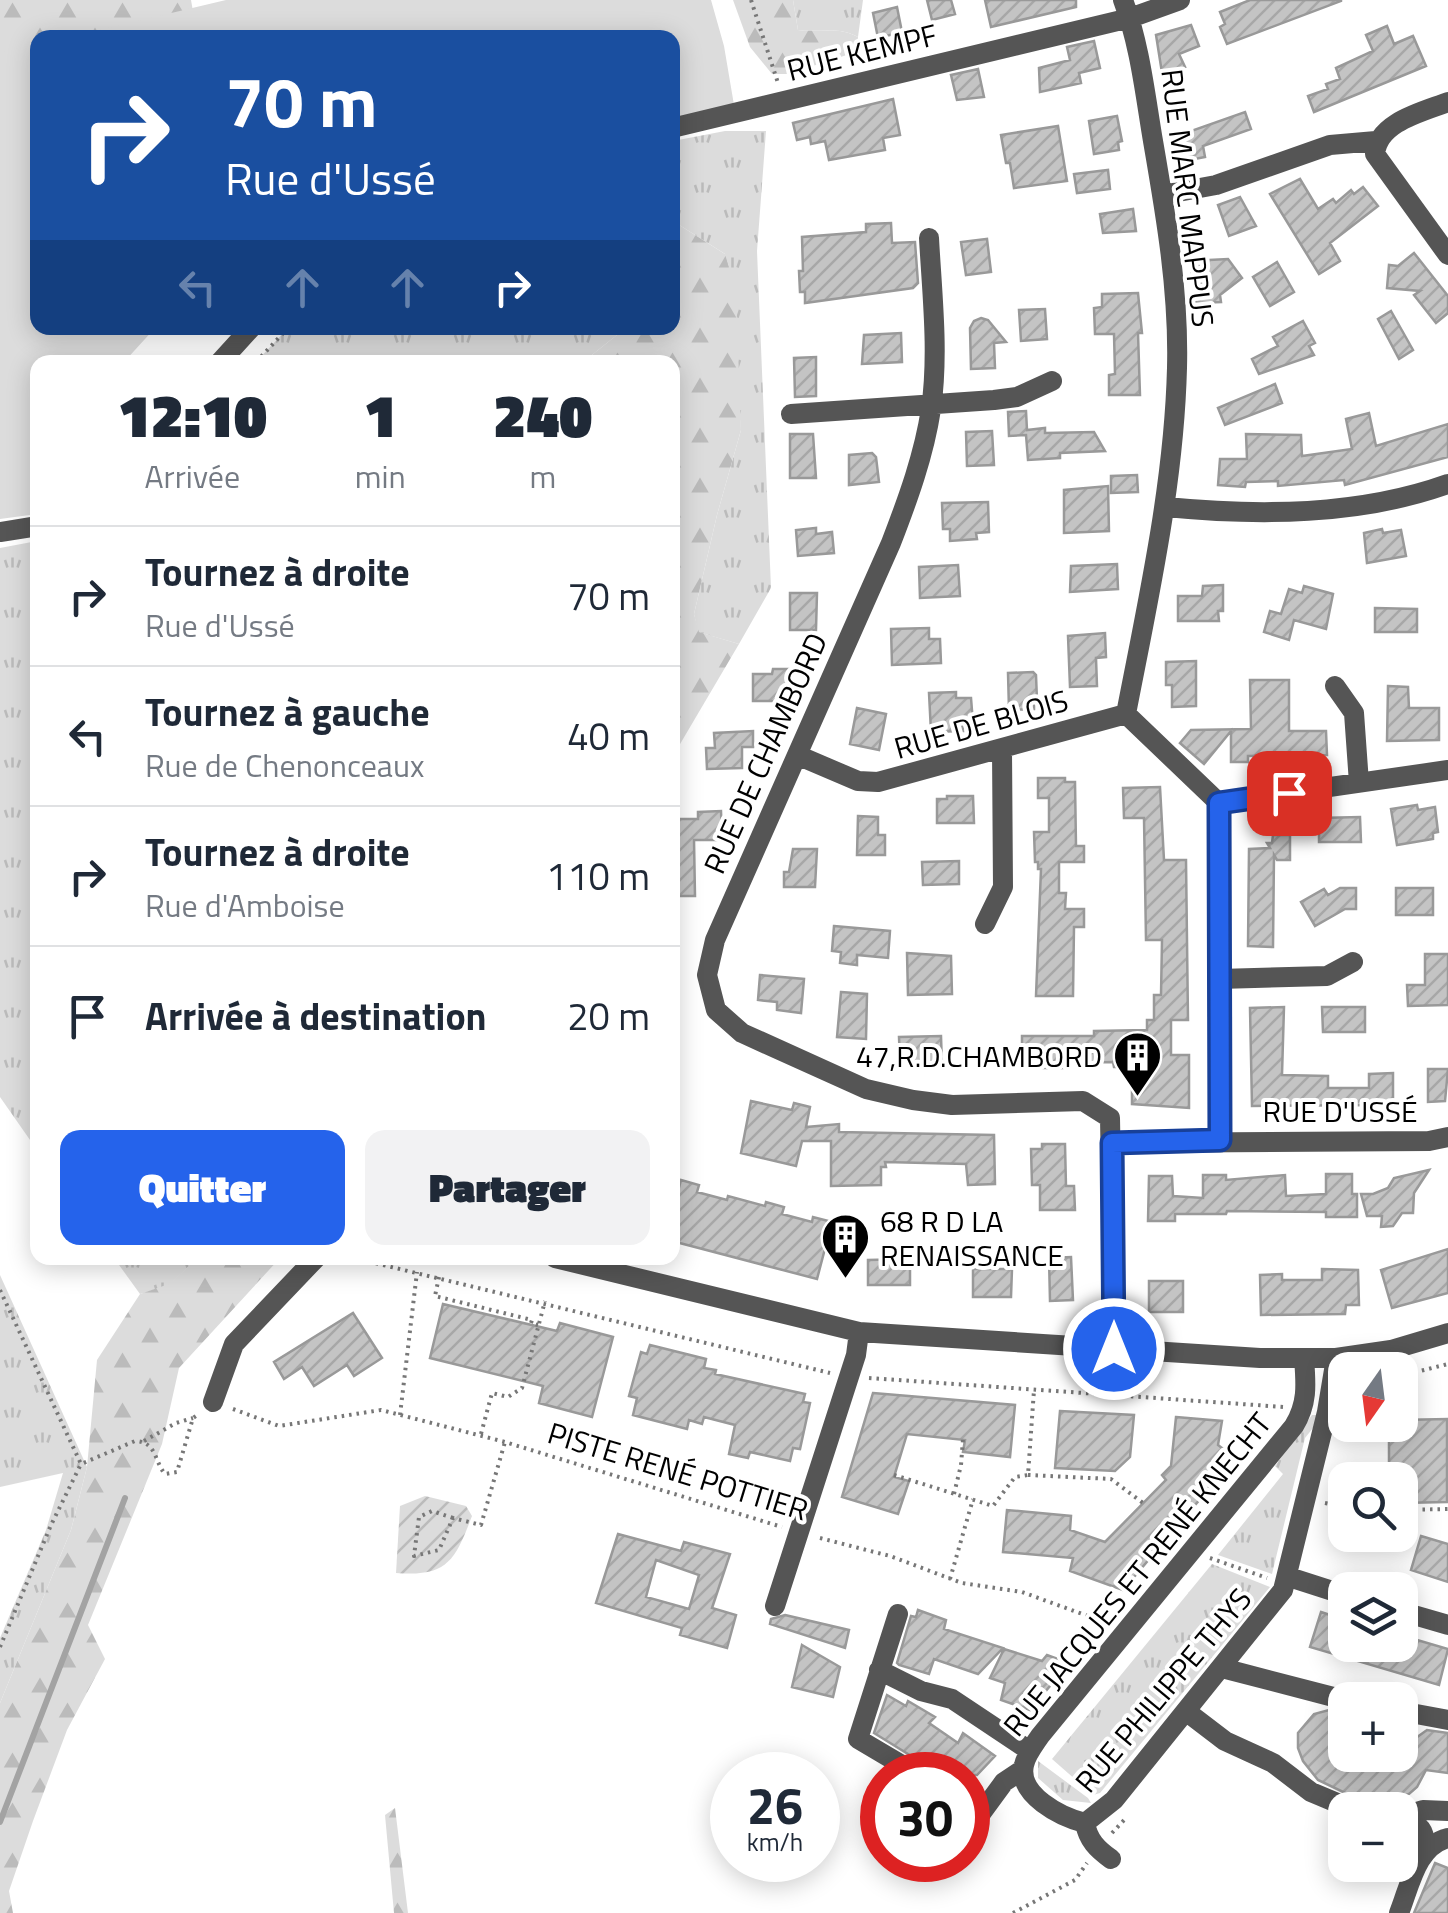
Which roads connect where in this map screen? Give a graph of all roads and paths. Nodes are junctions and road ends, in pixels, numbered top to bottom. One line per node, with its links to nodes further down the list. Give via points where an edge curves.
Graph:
1 (752, 0): 4 (path)
2 (1180, 0): 3 (street, RUE KEMPF)
3 (1127, 9): 4 (street, RUE KEMPF); 8 (street, RUE MARC MAPPUS)
4 (784, 102): 6 (street, RUE KEMPF)
5 (1448, 102): 7 (street)
6 (680, 126)
7 (1376, 141): 8 (street, via 1330,145); 10 (street, via 1375,154 1388,176)
8 (1162, 195): 19 (street, RUE MARC MAPPUS, via 1177,368)
9 (929, 238): 16 (street, RUE DE CHAMBORD)
10 (1448, 255)
11 (245, 335): 13 (street)
12 (281, 335): 14 (path)
13 (227, 355)
14 (263, 355)
15 (1052, 381): 16 (street, via 1016,397)
16 (931, 405): 17 (street); 25 (street, RUE DE CHAMBORD, via 912,489)
17 (791, 414)
18 (1448, 484): 19 (street, via 1316,510)
19 (1166, 507): 23 (street, RUE MARC MAPPUS)
20 (30, 527): 21 (street)
21 (0, 532)
22 (1335, 686): 27 (street, via 1354,713)
23 (1126, 714): 24 (street, RUE DE BLOIS); 28 (street)
24 (1002, 750): 25 (street, RUE DE BLOIS, via 878,782 858,781); 29 (street, via 1003,886)
25 (797, 755): 34 (street, RUE DE CHAMBORD, via 715,940 707,975 716,1010 742,1033 866,1089 952,1105 1083,1102 1110,1118)
26 (1448, 770): 27 (street)
27 (1359, 783): 28 (street)
28 (1219, 803): 31 (street)
29 (985, 924)
30 (1354, 962): 31 (street, via 1327,976)
31 (1219, 979): 33 (street)
32 (1448, 1138): 33 (street, RUE D'USSÉ)
33 (1220, 1140): 34 (street, RUE D'USSÉ)
34 (1112, 1143): 45 (street)
35 (309, 1265): 54 (street, via 234,1344)
36 (386, 1265): 38 (path)
37 (584, 1265): 43 (street)
38 (417, 1272): 39 (path); 56 (path)
39 (439, 1277): 41 (path); 42 (path, via 435,1296)
40 (0, 1290): 62 (path)
41 (545, 1302): 42 (path); 51 (path)
42 (538, 1326): 58 (path, via 522,1388 508,1396 492,1392)
43 (859, 1332): 45 (street); 51 (street)
44 (1448, 1333): 46 (street)
45 (1114, 1349): 47 (street)
46 (1377, 1352)
47 (1304, 1358): 48 (street); 74 (street, RUE JACQUES ET RENÉ KNECHT, via 1303,1411)
48 (1328, 1358)
49 (1448, 1364): 50 (path)
50 (1418, 1372)
51 (848, 1378): 52 (path); 73 (street)
52 (1034, 1390): 55 (path); 64 (path)
53 (1328, 1394): 76 (street, RUE PHILIPPE THYS)
54 (213, 1402): 56 (path, PISTE RENÉ POTTIER, via 280,1426 381,1410); 57 (path)
55 (1290, 1408)
56 (400, 1415): 58 (path, PISTE RENÉ POTTIER)
57 (193, 1418): 60 (path); 60 (path, via 177,1472 161,1471 155,1450)
58 (481, 1436): 61 (path, PISTE RENÉ POTTIER)
59 (962, 1439): 65 (path)
60 (144, 1441): 62 (path)
61 (505, 1442): 72 (path, via 480,1525); 73 (path, PISTE RENÉ POTTIER)
62 (81, 1464): 83 (path)
63 (894, 1475): 65 (path)
64 (1028, 1476): 66 (path, via 1015,1477 993,1506); 67 (path, via 1111,1479)
65 (954, 1494): 66 (path)
66 (974, 1499): 75 (path)
67 (1144, 1503)
68 (1323, 1503): 69 (path)
69 (1328, 1504)
70 (1448, 1509): 71 (path)
71 (1418, 1510)
72 (453, 1518): 72 (path, via 439,1550 414,1556 418,1517 432,1511)
73 (798, 1532): 75 (path, PISTE RENÉ POTTIER); 78 (street)
74 (1196, 1546): 76 (path, via 1213,1560); 82 (street, RUE JACQUES ET RENÉ KNECHT)
75 (950, 1578): 82 (path, PISTE RENÉ POTTIER, via 1022,1592)
76 (1287, 1580): 77 (street); 84 (street, RUE PHILIPPE THYS)
77 (1328, 1591)
78 (775, 1606)
79 (898, 1614): 85 (street)
80 (1418, 1616): 81 (street)
81 (1448, 1625)
82 (1124, 1632): 91 (street, RUE JACQUES ET RENÉ KNECHT)
83 (0, 1647)
84 (1222, 1668): 86 (street); 87 (street, RUE PHILIPPE THYS)
85 (879, 1670): 90 (street, via 858,1740); 91 (street, via 952,1699)
86 (1328, 1696)
87 (1186, 1712): 93 (street); 96 (street, RUE PHILIPPE THYS, via 1114,1800)
88 (1418, 1715): 89 (street)
89 (1448, 1720)
90 (879, 1752)
91 (1026, 1760): 92 (street, RUE JACQUES ET RENÉ KNECHT); 96 (street, RUE JACQUES ET RENÉ KNECHT, via 1024,1783 1070,1820)
92 (990, 1795)
93 (1328, 1799)
94 (1418, 1811): 95 (street)
95 (1448, 1811)
96 (1085, 1823): 100 (street)
97 (1418, 1824): 99 (street)
98 (1448, 1838): 99 (street)
99 (1424, 1851): 102 (street)
100 (1104, 1854): 101 (path, via 1074,1880)
101 (1013, 1913)
102 (1399, 1913)

